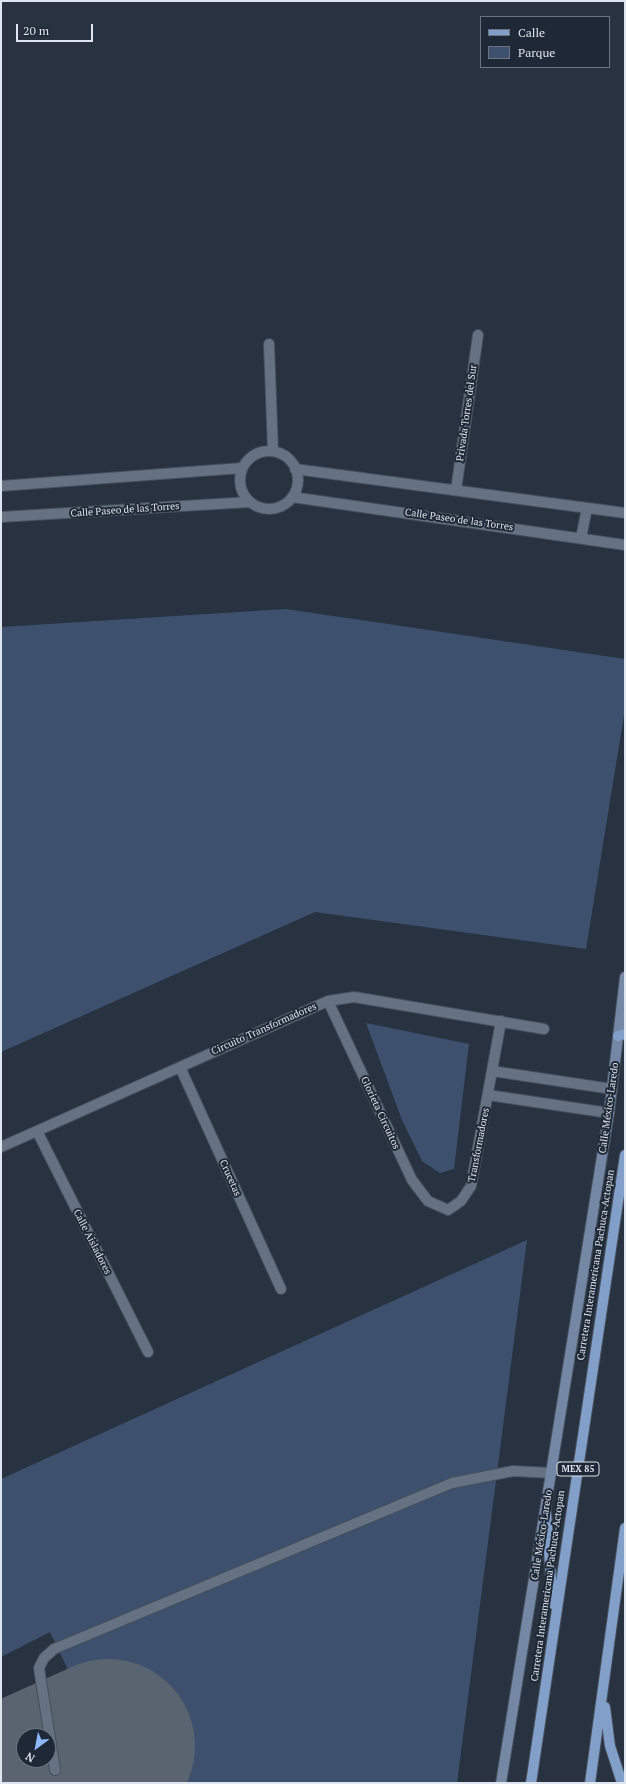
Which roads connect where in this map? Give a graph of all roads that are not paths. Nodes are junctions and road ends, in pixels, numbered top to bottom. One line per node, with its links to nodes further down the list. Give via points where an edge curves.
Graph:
1 (478, 335): 7 (street, Privada Torres del Sur)
2 (269, 344): 3 (street)
3 (273, 451): 4 (street, via 254,454); 5 (street, via 283,454)
4 (242, 468): 6 (street); 9 (street, via 241,486)
5 (295, 468): 7 (street); 8 (street, via 297,483)
6 (1, 486)
7 (456, 490): 10 (street)
8 (292, 497): 9 (street, via 276,508 267,508); 13 (street, Calle Paseo de las Torres)
9 (250, 502): 12 (street, Calle Paseo de las Torres)
10 (587, 508): 11 (street); 13 (street)
11 (625, 513)
12 (1, 517)
13 (581, 538): 14 (street, Calle Paseo de las Torres)
14 (625, 545)
15 (625, 978): 19 (street, Calle México-Laredo)
16 (328, 1001): 17 (street, Circuito Transformadores, via 354,997); 20 (street, Circuito Transformadores); 28 (street, Glorieta Circuitos, via 412,1180 428,1201)
17 (501, 1021): 18 (street, Circuito Transformadores); 21 (street, Transformadores)
18 (544, 1029)
19 (622, 1035): 22 (street, Calle México-Laredo)
20 (180, 1067): 25 (street, Circuito Transformadores); 29 (street, Crucetas)
21 (492, 1071): 22 (street); 23 (street, Transformadores)
22 (612, 1089): 24 (street, Calle México-Laredo)
23 (488, 1095): 24 (street, Transformadores); 28 (street, Transformadores, via 472,1186 461,1201)
24 (609, 1113): 31 (street, Calle México-Laredo)
25 (37, 1132): 26 (street, Circuito Transformadores); 30 (street, Calle Aisladores)
26 (1, 1148)
27 (625, 1155): 34 (main road, Carretera Interamericana Pachuca-Actopan / MEX 85)
28 (448, 1210)
29 (281, 1289)
30 (148, 1352)
31 (552, 1473): 32 (street, Calle México-Laredo); 36 (street, via 513,1471 452,1483 54,1649 44,1658 39,1668)
32 (546, 1512): 34 (main road); 37 (street, Calle México-Laredo)
33 (625, 1528): 35 (main road)
34 (555, 1622): 38 (main road, Carretera Interamericana Pachuca-Actopan / MEX 85)
35 (603, 1694): 39 (main road); 40 (main road, via 610,1746)
36 (55, 1770)
37 (500, 1783)
38 (531, 1783)
39 (590, 1783)
40 (622, 1783)

